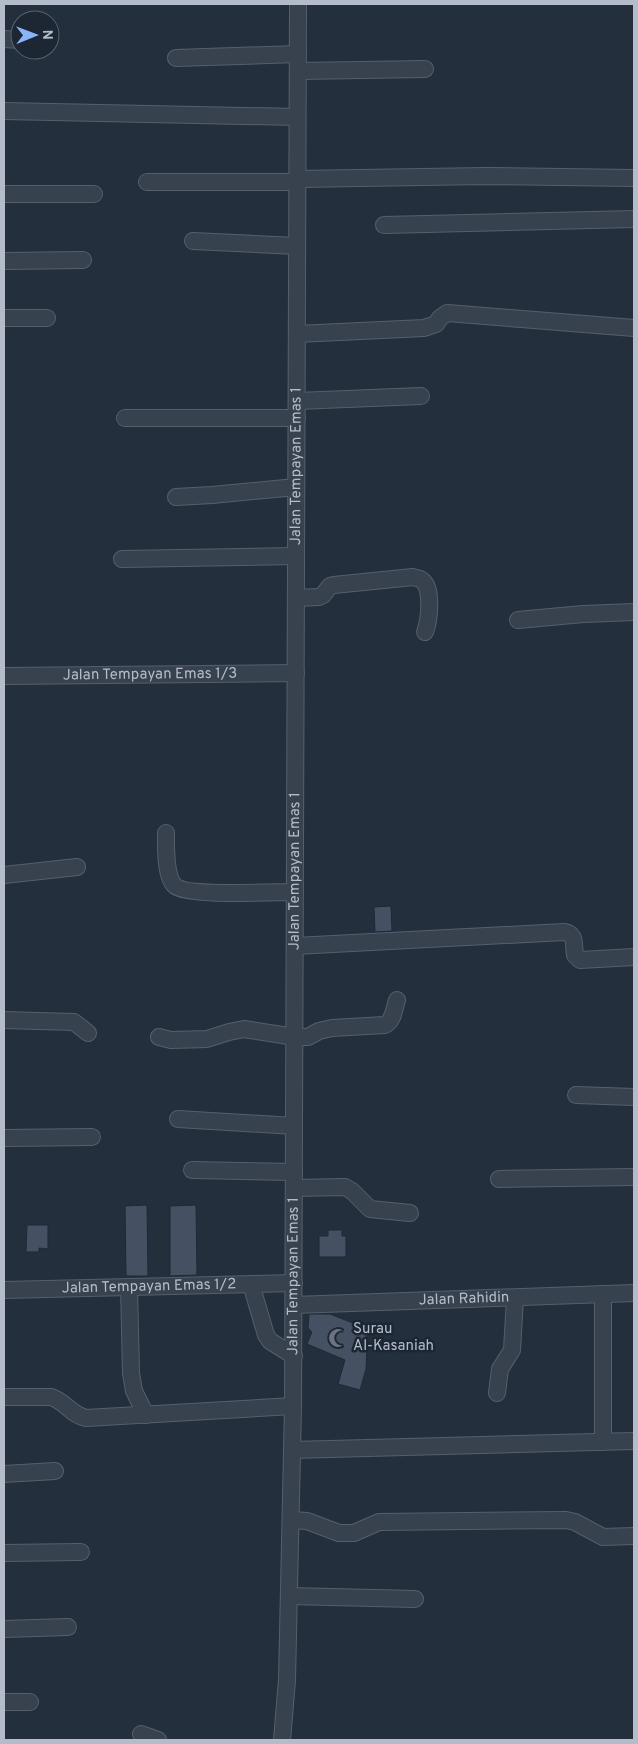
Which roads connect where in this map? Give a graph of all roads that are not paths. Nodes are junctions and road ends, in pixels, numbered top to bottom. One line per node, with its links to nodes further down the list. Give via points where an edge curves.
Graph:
1 (298, 4): 2 (street, Jalan Tempayan Emas 1)
2 (298, 54): 3 (street); 5 (street, Jalan Tempayan Emas 1)
3 (176, 58)
4 (424, 69): 5 (street)
5 (298, 71): 7 (street, Jalan Tempayan Emas 1)
6 (4, 111): 7 (street)
7 (297, 117): 9 (street, Jalan Tempayan Emas 1)
8 (634, 178): 9 (street, via 486,176)
9 (297, 181): 10 (street); 16 (street, Jalan Tempayan Emas 1)
10 (147, 182)
11 (4, 194): 12 (street)
12 (94, 194)
13 (634, 219): 14 (street)
14 (384, 225)
15 (193, 242): 16 (street)
16 (297, 246): 22 (street, Jalan Tempayan Emas 1)
17 (83, 260): 18 (street)
18 (4, 261)
19 (4, 318): 20 (street)
20 (47, 318)
21 (634, 328): 22 (street, via 447,313 436,324 424,328)
22 (297, 334): 24 (street, Jalan Tempayan Emas 1)
23 (421, 396): 24 (street)
24 (297, 401): 26 (street, Jalan Tempayan Emas 1)
25 (125, 418): 26 (street)
26 (296, 418): 27 (street, Jalan Tempayan Emas 1)
27 (296, 487): 28 (street); 29 (street, Jalan Tempayan Emas 1)
28 (176, 497)
29 (296, 556): 30 (street); 31 (street, Jalan Tempayan Emas 1)
30 (122, 559)
31 (296, 598): 34 (street, via 319,598 334,585 420,579 428,591 429,620); 35 (street, Jalan Tempayan Emas 1)
32 (634, 612): 33 (street)
33 (518, 620)
34 (425, 632)
35 (296, 673): 36 (street, Jalan Tempayan Emas 1/3); 40 (street, Jalan Tempayan Emas 1)
36 (4, 676)
37 (166, 833): 40 (street, via 169,876 181,890)
38 (77, 867): 39 (street)
39 (4, 875)
40 (295, 892): 41 (street, Jalan Tempayan Emas 1)
41 (295, 946): 42 (street, via 564,932 573,937 575,955 580,960); 47 (street, Jalan Tempayan Emas 1)
42 (634, 956)
43 (397, 1000): 47 (street, via 392,1018 385,1025 332,1028 308,1037)
44 (4, 1020): 45 (street, via 74,1022)
45 (88, 1033)
46 (159, 1037): 47 (street, via 171,1040 207,1038 244,1029)
47 (295, 1037): 51 (street, Jalan Tempayan Emas 1)
48 (576, 1095): 49 (street)
49 (634, 1097)
50 (178, 1119): 51 (street)
51 (294, 1126): 57 (street, Jalan Tempayan Emas 1)
52 (92, 1137): 53 (street)
53 (4, 1138)
54 (192, 1170): 57 (street)
55 (634, 1177): 56 (street)
56 (499, 1179)
57 (294, 1180): 58 (street, via 346,1187 370,1209); 59 (street, Jalan Tempayan Emas 1)
58 (410, 1213)
59 (294, 1283): 60 (street, Jalan Tempayan Emas 1/2); 66 (street, Jalan Tempayan Emas 1)
60 (251, 1284): 61 (street, Jalan Tempayan Emas 1/2); 67 (street, via 266,1335)
61 (129, 1287): 62 (street, Jalan Tempayan Emas 1/2); 71 (street, via 131,1373 134,1391)
62 (4, 1290)
63 (634, 1293): 64 (street, Jalan Rahidin)
64 (603, 1294): 65 (street, Jalan Rahidin); 73 (street)
65 (515, 1298): 66 (street, Jalan Rahidin); 68 (street, via 512,1350 500,1369)
66 (294, 1305): 67 (street, Jalan Tempayan Emas 1)
67 (294, 1356): 70 (street, Jalan Tempayan Emas 1)
68 (498, 1393)
69 (4, 1397): 71 (street, via 56,1398 76,1415 86,1418)
70 (293, 1406): 71 (street); 74 (street, Jalan Tempayan Emas 1)
71 (146, 1414)
72 (634, 1441): 73 (street)
73 (603, 1442): 74 (street)
74 (292, 1450): 77 (street, Jalan Tempayan Emas 1)
75 (55, 1472): 76 (street)
76 (4, 1474)
77 (291, 1520): 78 (street, via 307,1521 339,1534 354,1533 379,1522 566,1520 603,1537); 81 (street, Jalan Tempayan Emas 1)
78 (634, 1536)
79 (81, 1552): 80 (street)
80 (4, 1554)
81 (289, 1596): 82 (street); 89 (street, Jalan Tempayan Emas 1)
82 (415, 1599)
83 (68, 1626): 84 (street)
84 (4, 1628)
85 (4, 1702): 86 (street)
86 (30, 1702)
87 (141, 1734): 88 (street)
88 (158, 1740)
89 (282, 1740)

